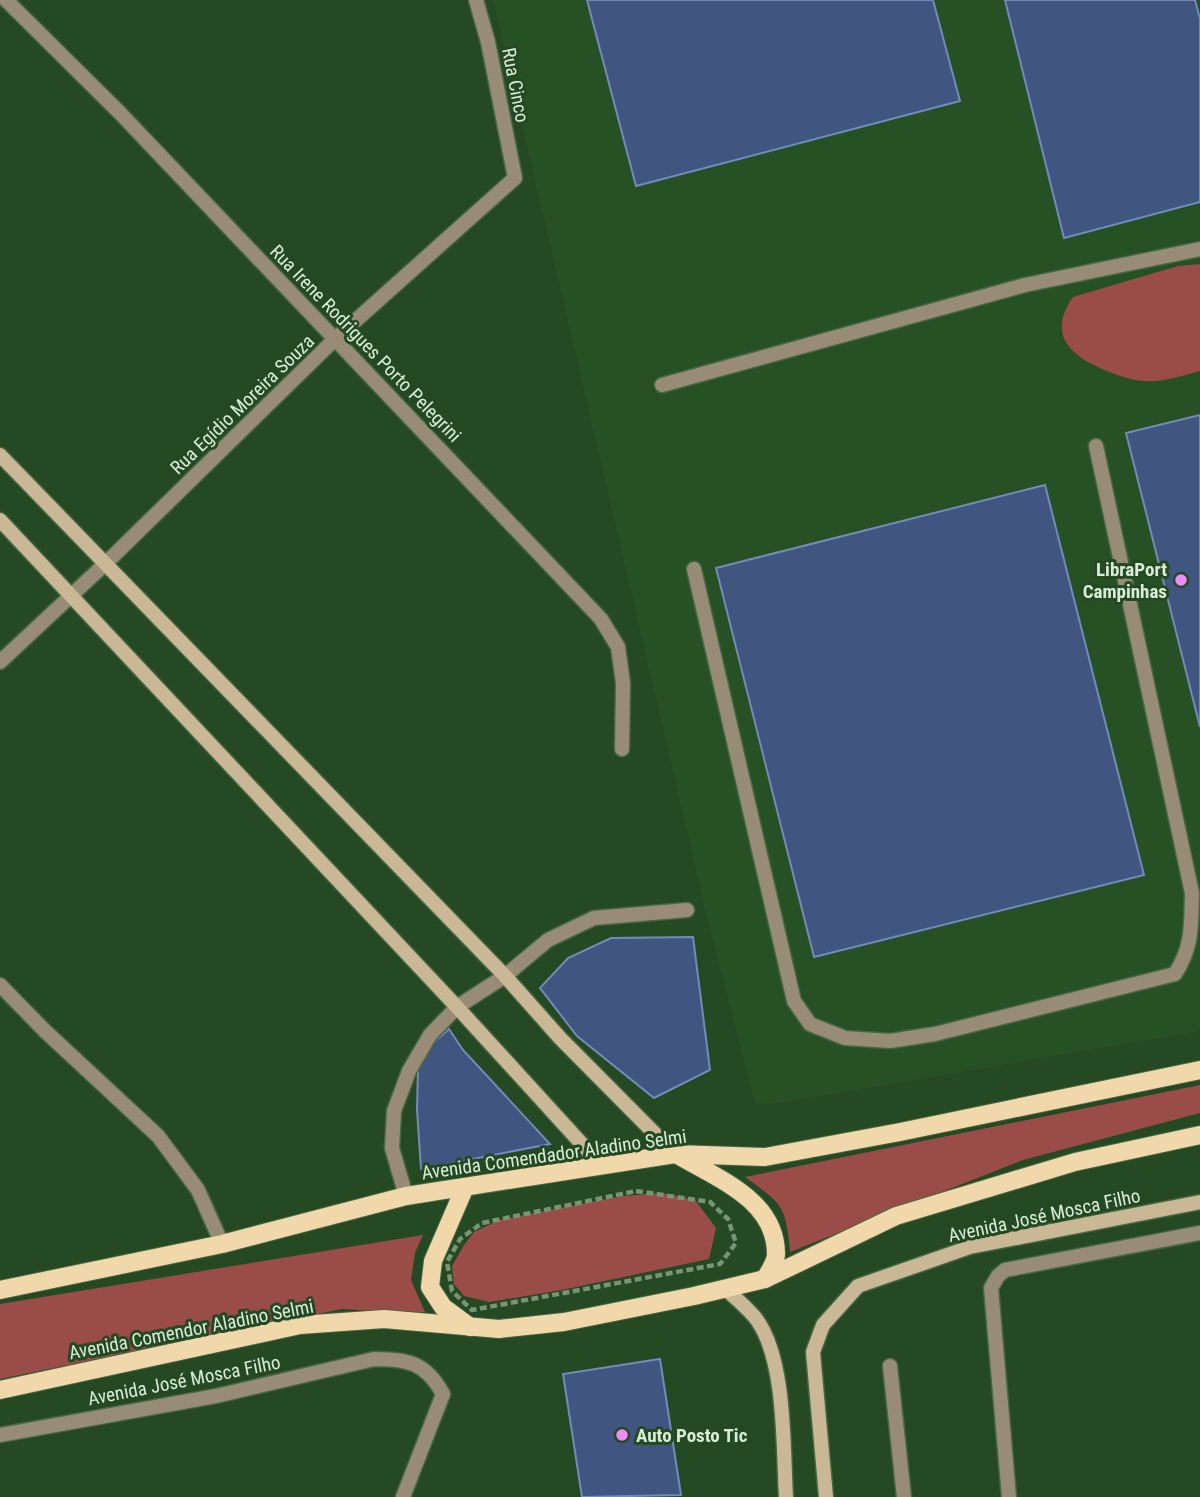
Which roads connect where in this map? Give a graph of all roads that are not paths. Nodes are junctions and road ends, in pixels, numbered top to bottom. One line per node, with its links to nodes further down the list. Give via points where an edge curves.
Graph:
1 (6, 0): 5 (street, Rua Irene Rodrigues Porto Pelegrini)
2 (476, 0): 3 (street, Rua Cinco)
3 (515, 178): 5 (street, Rua Egídio Moreira Souza)
4 (1200, 249): 6 (street, via 1026,285)
5 (335, 339): 10 (street, Rua Egídio Moreira Souza); 14 (street, Rua Irene Rodrigues Porto Pelegrini, via 601,619 618,647 623,683)
6 (662, 384)
7 (1096, 446): 11 (street, via 1192,893 1191,935 1186,957 1175,974 890,1041 845,1038 810,1024 794,1001)
8 (0, 455): 10 (main road)
9 (0, 520): 12 (main road)
10 (105, 564): 12 (street, Rua Egídio Moreira Souza); 16 (main road)
11 (694, 569)
12 (71, 594): 13 (street, Rua Egídio Moreira Souza); 18 (main road)
13 (0, 662)
14 (622, 749)
15 (687, 911): 16 (street, via 594,918 548,940)
16 (505, 975): 18 (street); 21 (main road, via 560,1038)
17 (0, 985): 27 (street, via 158,1136 198,1190)
18 (457, 1007): 22 (main road); 24 (street, via 430,1035 409,1071 394,1111 392,1148)
19 (1200, 1070): 21 (main road, Avenida Comendador Aladino Selmi, via 765,1157)
20 (1200, 1135): 28 (main road, Avenida Comendor Aladino Selmi, via 1075,1162 896,1216)
21 (675, 1154): 22 (main road, Avenida Comendador Aladino Selmi); 28 (main road, via 748,1197 769,1221 776,1256)
22 (601, 1166): 23 (main road, Avenida Comendador Aladino Selmi)
23 (465, 1187): 24 (main road, Avenida Comendador Aladino Selmi); 31 (main road, via 433,1261 430,1287 443,1307)
24 (406, 1196): 27 (main road, Avenida Comendador Aladino Selmi)
25 (1200, 1202): 37 (main road, Avenida José Mosca Filho, via 970,1247 858,1286 823,1325 813,1352)
26 (1200, 1233): 39 (street, via 1005,1270 998,1276 991,1288)
27 (222, 1244): 30 (main road, Avenida Comendador Aladino Selmi)
28 (765, 1279): 29 (main road, Avenida Comendor Aladino Selmi)
29 (726, 1289): 31 (main road, Avenida Comendor Aladino Selmi, via 564,1322); 36 (main road, via 757,1319 769,1342 781,1401)
30 (0, 1290)
31 (470, 1328): 33 (main road, Avenida Comendor Aladino Selmi, via 384,1319 300,1325)
32 (890, 1366): 38 (street)
33 (0, 1390)
34 (0, 1435): 35 (street, Avenida José Mosca Filho, via 216,1396 374,1359 394,1359 416,1364 434,1377 443,1394)
35 (403, 1497)
36 (786, 1497)
37 (826, 1497)
38 (904, 1497)
39 (1009, 1497)

